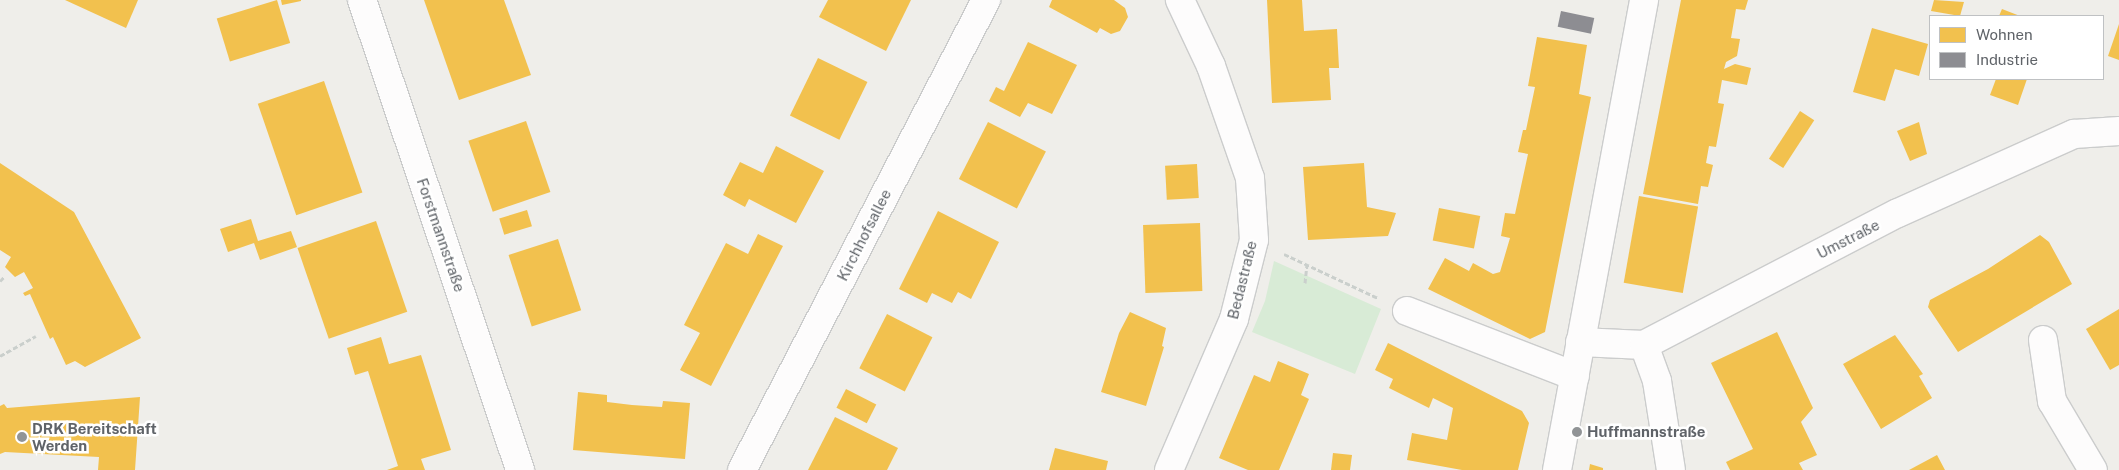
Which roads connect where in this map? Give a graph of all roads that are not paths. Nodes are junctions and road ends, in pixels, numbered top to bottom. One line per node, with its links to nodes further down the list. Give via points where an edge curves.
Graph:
1 (362, 0): 11 (street, Forstmannstraße)
2 (986, 0): 12 (street, Kirchhofsallee)
3 (1180, 0): 13 (street, Bedastraße, via 1210,66 1250,178 1254,240 1234,319)
4 (1644, 0): 8 (street)
5 (2119, 131): 9 (street, Umstraße, via 2074,134 1898,213)
6 (1406, 311): 10 (street)
7 (2043, 340): 16 (street, via 2052,401)
8 (1580, 342): 9 (street, Umstraße); 10 (street)
9 (1644, 344): 15 (street, via 1657,381)
10 (1575, 376): 14 (street)
11 (520, 470)
12 (742, 470)
13 (1169, 470)
14 (1557, 470)
15 (1671, 470)
16 (2093, 470)

